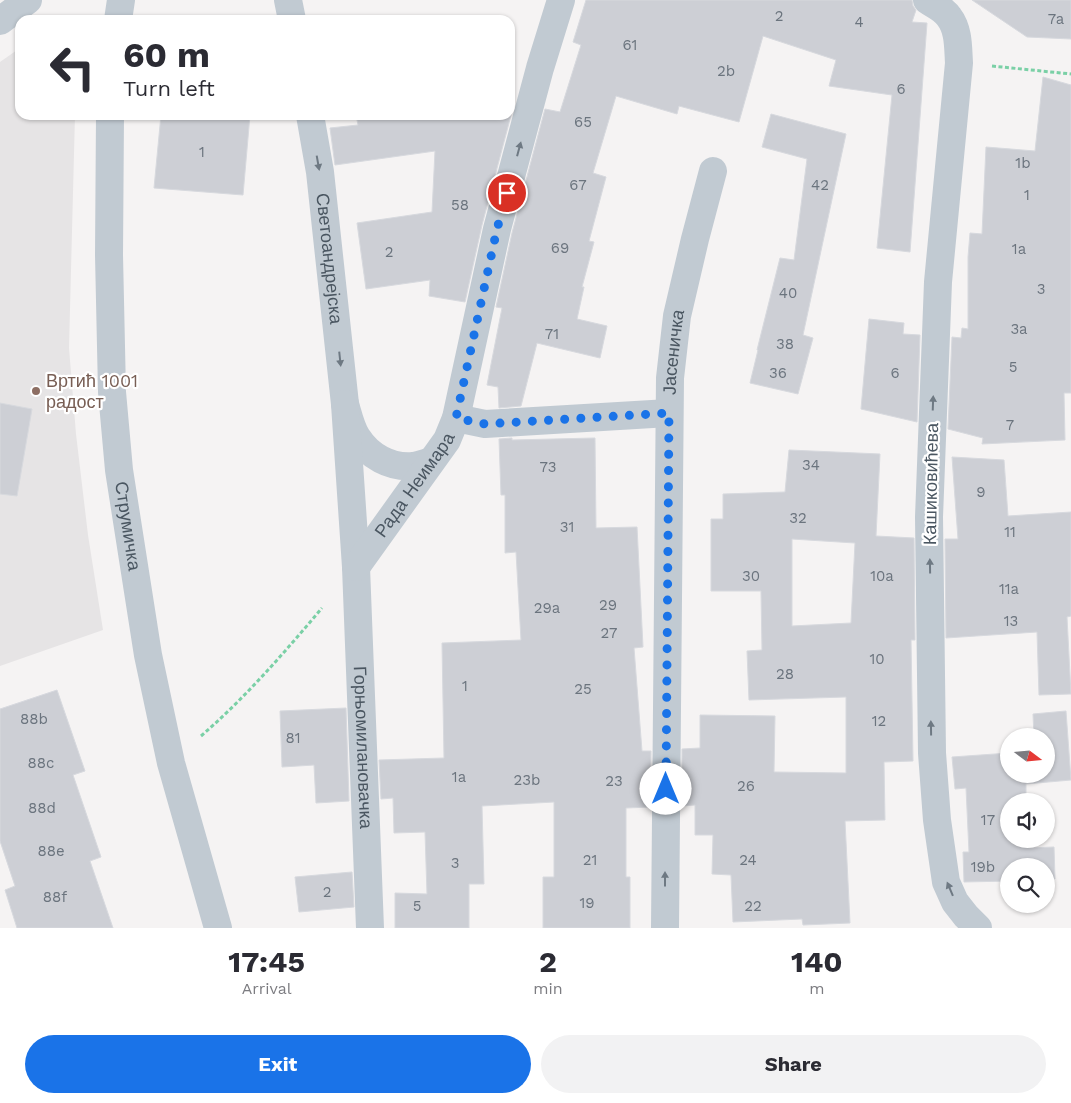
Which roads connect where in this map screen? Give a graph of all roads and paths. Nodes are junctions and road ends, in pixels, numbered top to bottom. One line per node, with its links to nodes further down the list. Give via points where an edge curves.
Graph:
1 (28, 0): 8 (street)
2 (121, 0): 6 (street)
3 (288, 0): 7 (street)
4 (561, 0): 16 (street, Рада Неимара, one-way to 4, via 497,229)
5 (927, 0): 9 (street, Кашиковићева, via 950,18 958,38)
6 (119, 15)
7 (291, 15)
8 (0, 21)
9 (959, 63): 10 (path); 23 (street, Кашиковићева, one-way to 9, via 955,902 946,882 932,753 929,517 938,282)
10 (1071, 74)
11 (110, 120): 20 (street, Струмичка, via 108,254 112,392 119,470 148,655 170,763)
12 (311, 120): 14 (street, Светоандрејска, one-way to 14, via 320,172)
13 (713, 171): 15 (street, Јасеничка, via 677,316)
14 (345, 404): 17 (street, Светоандрејска, via 356,436 381,460 388,464 413,466); 18 (street, Светоандрејска)
15 (669, 413): 16 (street, via 485,424); 22 (street, Јасеничка, one-way to 15)
16 (456, 418): 17 (street, Рада Неимара, via 447,440)
17 (432, 461): 18 (street, Рада Неимара)
18 (356, 567): 19 (path); 21 (street, Горњомилановачка)
19 (225, 715)
20 (218, 928)
21 (370, 928)
22 (665, 928)
23 (978, 928)

